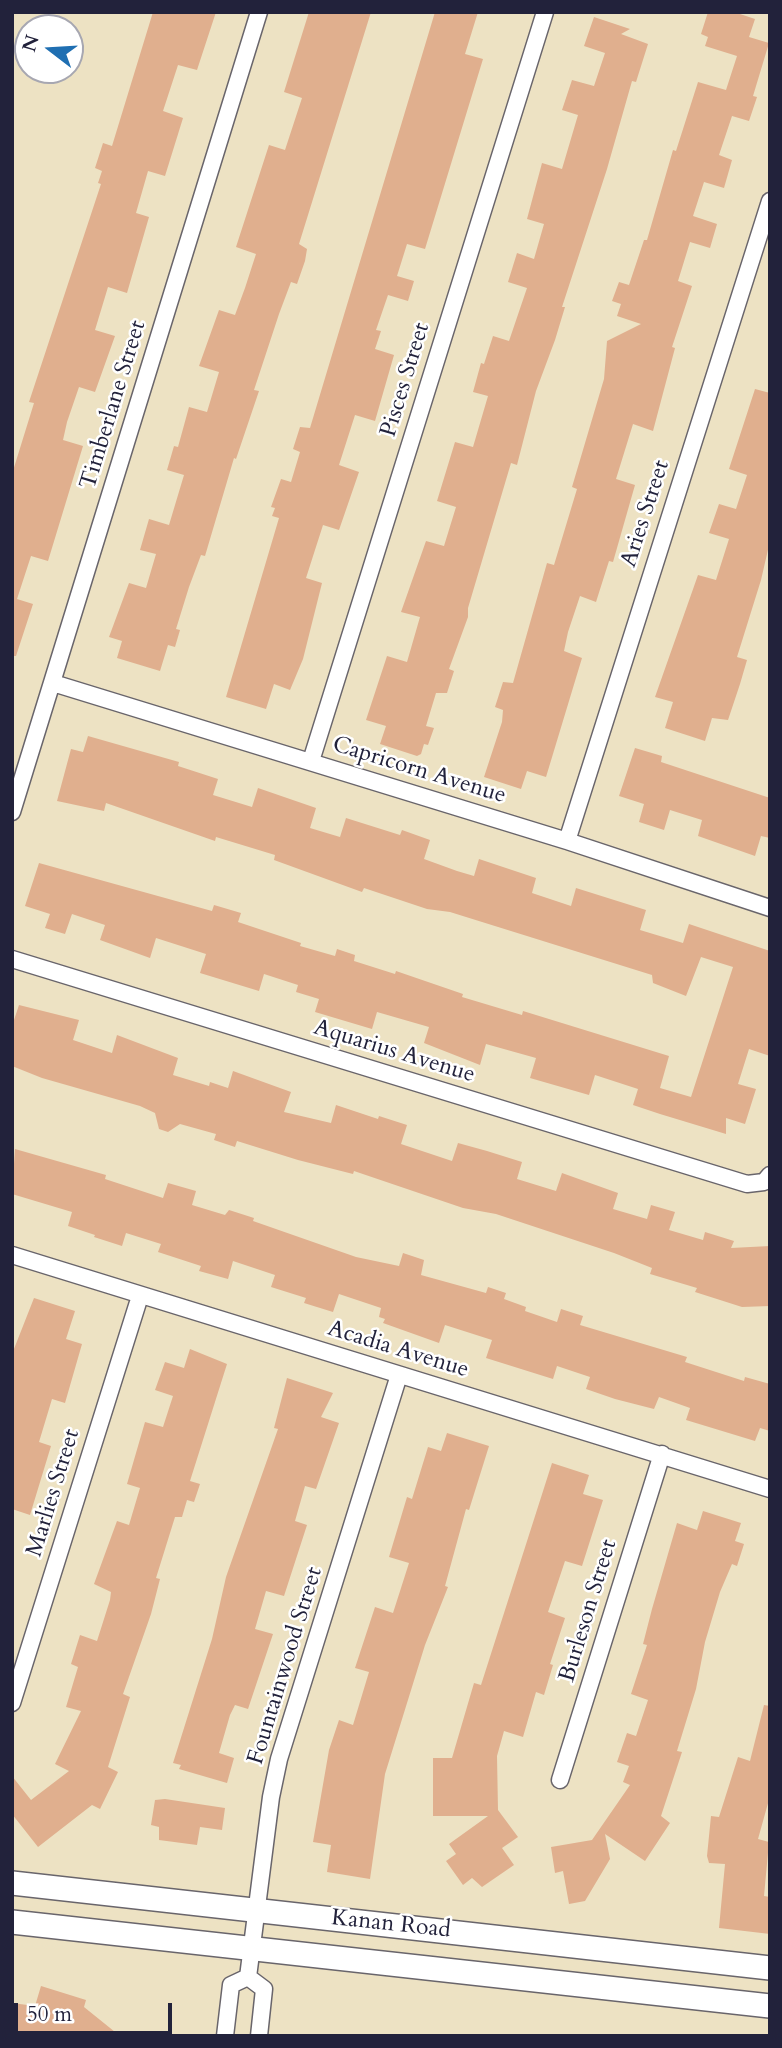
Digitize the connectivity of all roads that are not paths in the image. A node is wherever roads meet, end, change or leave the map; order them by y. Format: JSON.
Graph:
{"nodes":[{"id":1,"x":259,"y":12,"type":"edge"},
{"id":2,"x":545,"y":12,"type":"edge"},
{"id":3,"x":770,"y":201,"type":"edge"},
{"id":4,"x":53,"y":683,"type":"junction"},
{"id":5,"x":311,"y":761,"type":"junction"},
{"id":6,"x":12,"y":812,"type":"edge"},
{"id":7,"x":567,"y":841,"type":"junction"},
{"id":8,"x":770,"y":908,"type":"edge"},
{"id":9,"x":12,"y":959,"type":"edge"},
{"id":10,"x":767,"y":1178,"type":"edge"},
{"id":11,"x":12,"y":1255,"type":"edge"},
{"id":12,"x":140,"y":1296,"type":"junction"},
{"id":13,"x":399,"y":1375,"type":"junction"},
{"id":14,"x":663,"y":1454,"type":"junction"},
{"id":15,"x":770,"y":1489,"type":"edge"},
{"id":16,"x":12,"y":1703,"type":"edge"},
{"id":17,"x":560,"y":1780,"type":"dead end"},
{"id":18,"x":12,"y":1883,"type":"edge"},
{"id":19,"x":257,"y":1911,"type":"junction"},
{"id":20,"x":12,"y":1922,"type":"edge"},
{"id":21,"x":252,"y":1948,"type":"junction"},
{"id":22,"x":770,"y":1968,"type":"edge"},
{"id":23,"x":248,"y":1977,"type":"junction"},
{"id":24,"x":770,"y":2006,"type":"edge"},
{"id":25,"x":225,"y":2036,"type":"edge"},
{"id":26,"x":259,"y":2036,"type":"edge"}],
"edges":[{"from":1,"to":4,"type":"street","name":"Timberlane Street"},
{"from":2,"to":5,"type":"street","name":"Pisces Street"},
{"from":3,"to":7,"type":"street","name":"Aries Street"},
{"from":4,"to":5,"type":"street","name":"Capricorn Avenue"},
{"from":4,"to":6,"type":"street","name":"Timberlane Street"},
{"from":5,"to":7,"type":"street","name":"Capricorn Avenue"},
{"from":7,"to":8,"type":"street","name":"Capricorn Avenue"},
{"from":9,"to":10,"type":"street","name":"Aquarius Avenue"},
{"from":11,"to":12,"type":"street","name":"Acadia Avenue"},
{"from":12,"to":13,"type":"street","name":"Acadia Avenue"},
{"from":12,"to":16,"type":"street","name":"Marlies Street"},
{"from":13,"to":14,"type":"street","name":"Acadia Avenue"},
{"from":13,"to":19,"type":"street","name":"Fountainwood Street"},
{"from":14,"to":15,"type":"street","name":"Acadia Avenue"},
{"from":14,"to":17,"type":"street","name":"Burleson Street"},
{"from":18,"to":19,"type":"main road","name":"Kanan Road"},
{"from":19,"to":21,"type":"street","name":"Fountainwood Street"},
{"from":19,"to":22,"type":"main road","name":"Kanan Road"},
{"from":20,"to":21,"type":"main road","name":"Kanan Road"},
{"from":21,"to":23,"type":"street","name":"Fountainwood Street"},
{"from":21,"to":24,"type":"main road","name":"Kanan Road"},
{"from":23,"to":25,"type":"street"},
{"from":23,"to":26,"type":"street"}]}
